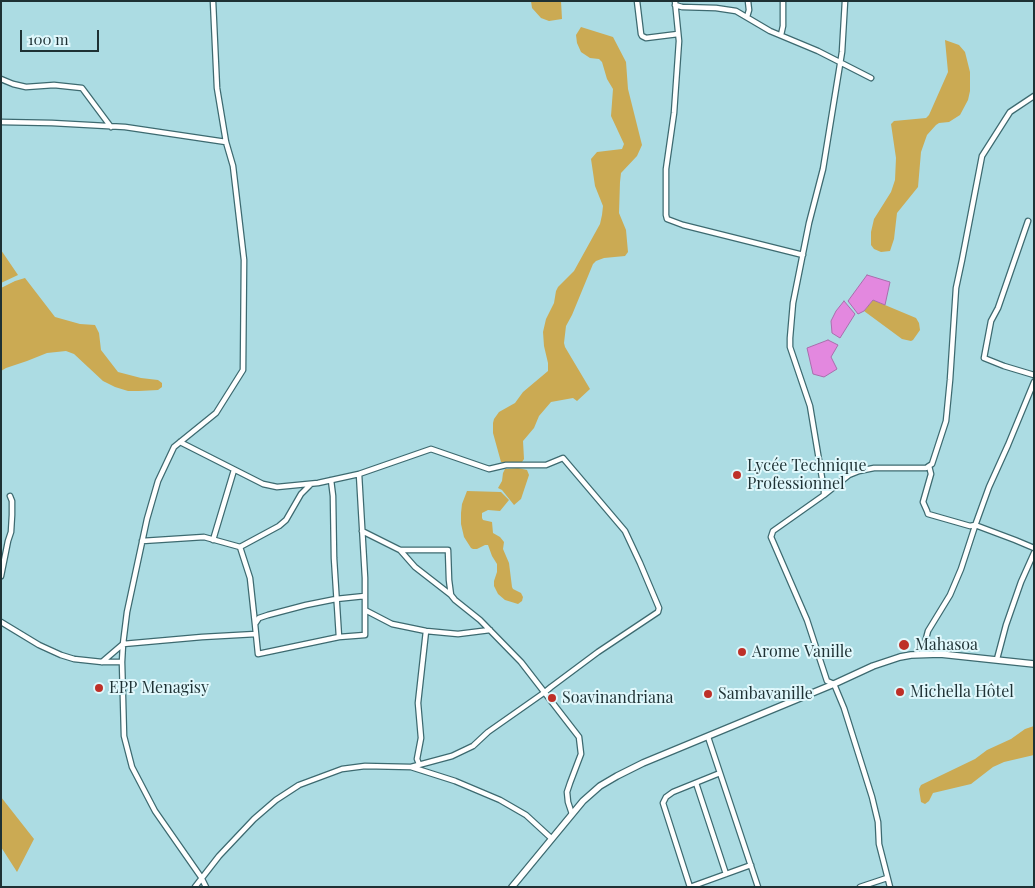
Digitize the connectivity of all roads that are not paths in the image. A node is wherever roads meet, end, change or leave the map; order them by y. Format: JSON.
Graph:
{"nodes":[{"id":1,"x":213,"y":1,"type":"edge"},
{"id":2,"x":637,"y":1,"type":"edge"},
{"id":3,"x":712,"y":1,"type":"edge"},
{"id":4,"x":748,"y":1,"type":"edge"},
{"id":5,"x":783,"y":1,"type":"edge"},
{"id":6,"x":845,"y":1,"type":"edge"},
{"id":7,"x":675,"y":3,"type":"edge"},
{"id":8,"x":716,"y":8,"type":"junction"},
{"id":9,"x":747,"y":17,"type":"junction"},
{"id":10,"x":678,"y":34,"type":"junction"},
{"id":11,"x":782,"y":35,"type":"junction"},
{"id":12,"x":840,"y":62,"type":"junction"},
{"id":13,"x":871,"y":78,"type":"dead end"},
{"id":14,"x":1,"y":79,"type":"edge"},
{"id":15,"x":1034,"y":96,"type":"edge"},
{"id":16,"x":1,"y":122,"type":"edge"},
{"id":17,"x":111,"y":127,"type":"junction"},
{"id":18,"x":226,"y":142,"type":"junction"},
{"id":19,"x":1028,"y":221,"type":"dead end"},
{"id":20,"x":803,"y":255,"type":"junction"},
{"id":21,"x":1034,"y":375,"type":"edge"},
{"id":22,"x":1034,"y":382,"type":"edge"},
{"id":23,"x":180,"y":442,"type":"junction"},
{"id":24,"x":929,"y":466,"type":"junction"},
{"id":25,"x":234,"y":470,"type":"junction"},
{"id":26,"x":359,"y":474,"type":"junction"},
{"id":27,"x":331,"y":480,"type":"junction"},
{"id":28,"x":311,"y":484,"type":"junction"},
{"id":29,"x":10,"y":496,"type":"dead end"},
{"id":30,"x":824,"y":496,"type":"junction"},
{"id":31,"x":975,"y":526,"type":"junction"},
{"id":32,"x":362,"y":531,"type":"junction"},
{"id":33,"x":213,"y":540,"type":"junction"},
{"id":34,"x":142,"y":542,"type":"junction"},
{"id":35,"x":240,"y":547,"type":"junction"},
{"id":36,"x":1034,"y":548,"type":"edge"},
{"id":37,"x":400,"y":550,"type":"junction"},
{"id":38,"x":1034,"y":553,"type":"edge"},
{"id":39,"x":1,"y":576,"type":"edge"},
{"id":40,"x":451,"y":595,"type":"junction"},
{"id":41,"x":365,"y":596,"type":"junction"},
{"id":42,"x":336,"y":599,"type":"junction"},
{"id":43,"x":365,"y":610,"type":"junction"},
{"id":44,"x":1,"y":622,"type":"edge"},
{"id":45,"x":255,"y":624,"type":"junction"},
{"id":46,"x":490,"y":630,"type":"junction"},
{"id":47,"x":426,"y":631,"type":"junction"},
{"id":48,"x":256,"y":634,"type":"junction"},
{"id":49,"x":338,"y":637,"type":"junction"},
{"id":50,"x":123,"y":644,"type":"junction"},
{"id":51,"x":922,"y":654,"type":"junction"},
{"id":52,"x":997,"y":659,"type":"junction"},
{"id":53,"x":102,"y":662,"type":"junction"},
{"id":54,"x":122,"y":662,"type":"junction"},
{"id":55,"x":1034,"y":664,"type":"edge"},
{"id":56,"x":834,"y":684,"type":"junction"},
{"id":57,"x":545,"y":692,"type":"junction"},
{"id":58,"x":708,"y":737,"type":"junction"},
{"id":59,"x":419,"y":764,"type":"junction"},
{"id":60,"x":411,"y":767,"type":"junction"},
{"id":61,"x":720,"y":773,"type":"junction"},
{"id":62,"x":696,"y":783,"type":"junction"},
{"id":63,"x":572,"y":814,"type":"junction"},
{"id":64,"x":552,"y":838,"type":"junction"},
{"id":65,"x":751,"y":865,"type":"junction"},
{"id":66,"x":726,"y":874,"type":"junction"},
{"id":67,"x":201,"y":878,"type":"junction"},
{"id":68,"x":887,"y":878,"type":"junction"},
{"id":69,"x":195,"y":887,"type":"edge"},
{"id":70,"x":206,"y":887,"type":"edge"},
{"id":71,"x":512,"y":887,"type":"edge"},
{"id":72,"x":690,"y":887,"type":"edge"},
{"id":73,"x":758,"y":887,"type":"edge"},
{"id":74,"x":860,"y":887,"type":"edge"},
{"id":75,"x":890,"y":887,"type":"edge"}],
"edges":[{"from":1,"to":18,"type":"street"},
{"from":2,"to":10,"type":"street"},
{"from":3,"to":8,"type":"street"},
{"from":4,"to":9,"type":"street"},
{"from":5,"to":11,"type":"street"},
{"from":6,"to":12,"type":"street"},
{"from":7,"to":8,"type":"street"},
{"from":7,"to":10,"type":"street"},
{"from":8,"to":9,"type":"street"},
{"from":9,"to":11,"type":"street"},
{"from":10,"to":20,"type":"street"},
{"from":11,"to":12,"type":"street"},
{"from":12,"to":13,"type":"street"},
{"from":12,"to":20,"type":"street"},
{"from":14,"to":17,"type":"street"},
{"from":15,"to":24,"type":"street"},
{"from":16,"to":17,"type":"street"},
{"from":17,"to":18,"type":"street"},
{"from":18,"to":23,"type":"street"},
{"from":19,"to":21,"type":"street"},
{"from":20,"to":30,"type":"street"},
{"from":22,"to":31,"type":"street"},
{"from":23,"to":25,"type":"street"},
{"from":23,"to":34,"type":"street"},
{"from":24,"to":30,"type":"street"},
{"from":24,"to":31,"type":"street"},
{"from":25,"to":28,"type":"street"},
{"from":25,"to":33,"type":"street"},
{"from":26,"to":27,"type":"street"},
{"from":26,"to":32,"type":"street"},
{"from":26,"to":57,"type":"street"},
{"from":27,"to":28,"type":"street"},
{"from":27,"to":42,"type":"street"},
{"from":28,"to":35,"type":"street"},
{"from":29,"to":39,"type":"street"},
{"from":30,"to":56,"type":"street"},
{"from":31,"to":36,"type":"street"},
{"from":31,"to":51,"type":"street"},
{"from":32,"to":37,"type":"street"},
{"from":32,"to":41,"type":"street"},
{"from":33,"to":34,"type":"street"},
{"from":33,"to":35,"type":"street"},
{"from":34,"to":50,"type":"street"},
{"from":35,"to":45,"type":"street"},
{"from":37,"to":40,"type":"street"},
{"from":37,"to":40,"type":"street"},
{"from":38,"to":52,"type":"street"},
{"from":40,"to":46,"type":"street"},
{"from":41,"to":42,"type":"street"},
{"from":41,"to":43,"type":"street"},
{"from":42,"to":45,"type":"street"},
{"from":42,"to":49,"type":"street"},
{"from":43,"to":47,"type":"street"},
{"from":43,"to":49,"type":"street"},
{"from":44,"to":53,"type":"street"},
{"from":45,"to":48,"type":"street"},
{"from":46,"to":47,"type":"street"},
{"from":46,"to":57,"type":"street"},
{"from":47,"to":59,"type":"street"},
{"from":48,"to":49,"type":"street"},
{"from":48,"to":50,"type":"street"},
{"from":50,"to":53,"type":"street"},
{"from":50,"to":54,"type":"street"},
{"from":51,"to":52,"type":"main road"},
{"from":51,"to":56,"type":"main road"},
{"from":52,"to":55,"type":"main road"},
{"from":53,"to":54,"type":"street"},
{"from":54,"to":67,"type":"street"},
{"from":56,"to":58,"type":"main road"},
{"from":56,"to":68,"type":"street"},
{"from":57,"to":59,"type":"street"},
{"from":57,"to":63,"type":"street"},
{"from":58,"to":61,"type":"street"},
{"from":58,"to":63,"type":"main road"},
{"from":59,"to":60,"type":"street"},
{"from":60,"to":64,"type":"street"},
{"from":60,"to":67,"type":"street"},
{"from":61,"to":62,"type":"street"},
{"from":61,"to":65,"type":"street"},
{"from":62,"to":66,"type":"street"},
{"from":62,"to":72,"type":"street"},
{"from":63,"to":64,"type":"main road"},
{"from":64,"to":71,"type":"main road"},
{"from":65,"to":66,"type":"street"},
{"from":65,"to":73,"type":"street"},
{"from":66,"to":72,"type":"street"},
{"from":67,"to":69,"type":"street"},
{"from":67,"to":70,"type":"street"},
{"from":68,"to":74,"type":"street"},
{"from":68,"to":75,"type":"street"}]}
